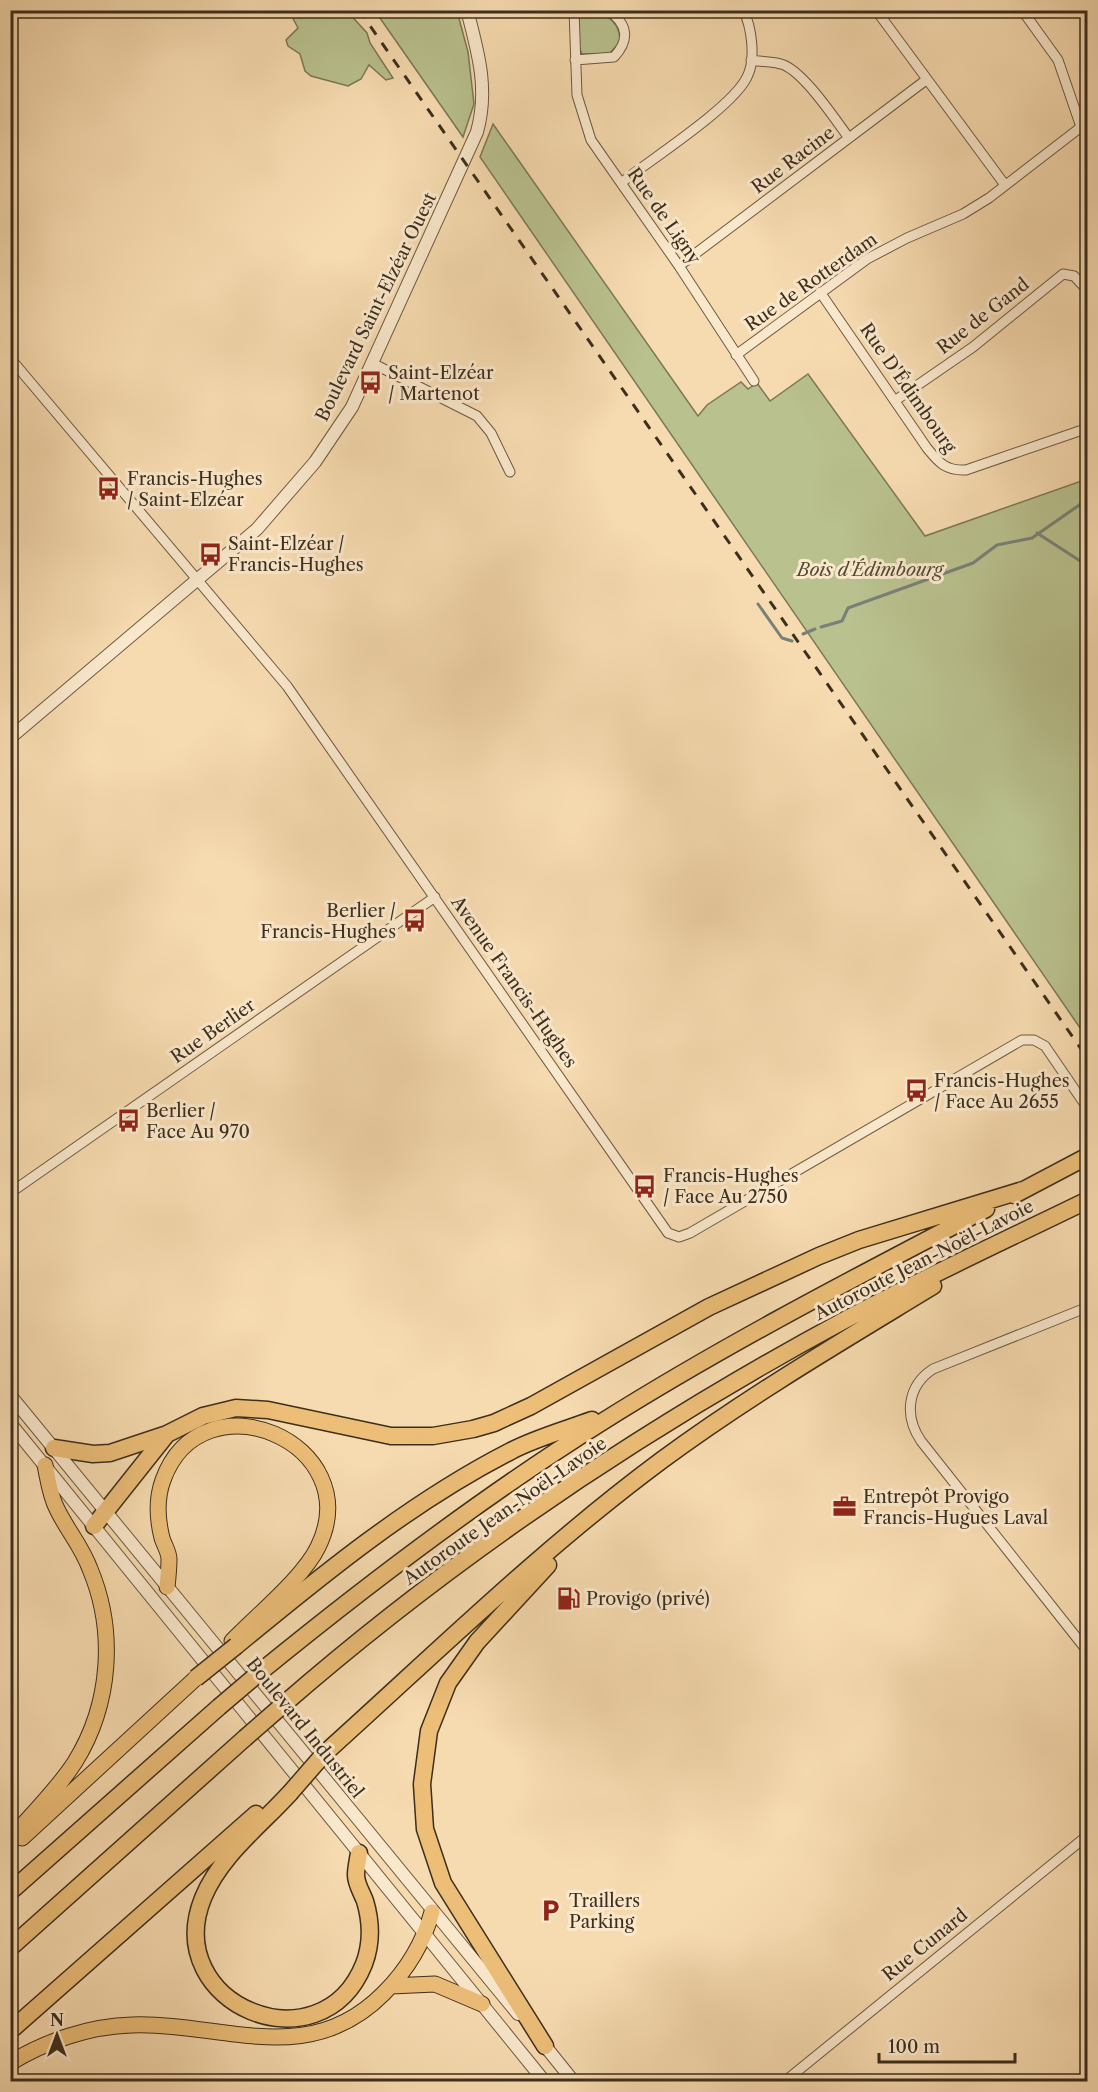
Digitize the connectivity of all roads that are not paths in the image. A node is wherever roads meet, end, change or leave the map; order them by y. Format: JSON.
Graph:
{"nodes":[{"id":1,"x":467,"y":10,"type":"edge"},
{"id":2,"x":574,"y":10,"type":"edge"},
{"id":3,"x":608,"y":10,"type":"edge"},
{"id":4,"x":743,"y":10,"type":"edge"},
{"id":5,"x":876,"y":10,"type":"edge"},
{"id":6,"x":1022,"y":10,"type":"edge"},
{"id":7,"x":575,"y":60,"type":"junction"},
{"id":8,"x":751,"y":60,"type":"junction"},
{"id":9,"x":926,"y":80,"type":"junction"},
{"id":10,"x":1084,"y":130,"type":"edge"},
{"id":11,"x":849,"y":138,"type":"junction"},
{"id":12,"x":621,"y":183,"type":"junction"},
{"id":13,"x":1005,"y":185,"type":"junction"},
{"id":14,"x":679,"y":266,"type":"junction"},
{"id":15,"x":1088,"y":291,"type":"edge"},
{"id":16,"x":820,"y":292,"type":"junction"},
{"id":17,"x":736,"y":355,"type":"junction"},
{"id":18,"x":10,"y":358,"type":"edge"},
{"id":19,"x":372,"y":363,"type":"junction"},
{"id":20,"x":754,"y":381,"type":"dead end"},
{"id":21,"x":896,"y":400,"type":"junction"},
{"id":22,"x":1088,"y":428,"type":"edge"},
{"id":23,"x":510,"y":472,"type":"dead end"},
{"id":24,"x":197,"y":579,"type":"junction"},
{"id":25,"x":10,"y":738,"type":"edge"},
{"id":26,"x":435,"y":897,"type":"junction"},
{"id":27,"x":1088,"y":1109,"type":"edge"},
{"id":28,"x":1083,"y":1158,"type":"edge"},
{"id":29,"x":1023,"y":1190,"type":"junction"},
{"id":30,"x":10,"y":1193,"type":"edge"},
{"id":31,"x":1088,"y":1200,"type":"edge"},
{"id":32,"x":1013,"y":1237,"type":"junction"},
{"id":33,"x":1088,"y":1307,"type":"edge"},
{"id":34,"x":10,"y":1395,"type":"edge"},
{"id":35,"x":624,"y":1409,"type":"junction"},
{"id":36,"x":10,"y":1423,"type":"edge"},
{"id":37,"x":166,"y":1434,"type":"junction"},
{"id":38,"x":54,"y":1448,"type":"junction"},
{"id":39,"x":45,"y":1465,"type":"junction"},
{"id":40,"x":604,"y":1505,"type":"junction"},
{"id":41,"x":106,"y":1511,"type":"junction"},
{"id":42,"x":94,"y":1526,"type":"junction"},
{"id":43,"x":167,"y":1587,"type":"junction"},
{"id":44,"x":234,"y":1643,"type":"junction"},
{"id":45,"x":1088,"y":1652,"type":"edge"},
{"id":46,"x":196,"y":1678,"type":"joint"},
{"id":47,"x":288,"y":1790,"type":"junction"},
{"id":48,"x":1088,"y":1834,"type":"edge"},
{"id":49,"x":10,"y":1839,"type":"edge"},
{"id":50,"x":10,"y":1848,"type":"edge"},
{"id":51,"x":359,"y":1852,"type":"junction"},
{"id":52,"x":10,"y":1892,"type":"edge"},
{"id":53,"x":432,"y":1912,"type":"junction"},
{"id":54,"x":426,"y":1935,"type":"junction"},
{"id":55,"x":10,"y":1948,"type":"edge"},
{"id":56,"x":391,"y":1986,"type":"junction"},
{"id":57,"x":482,"y":2004,"type":"junction"},
{"id":58,"x":10,"y":2031,"type":"edge"},
{"id":59,"x":545,"y":2046,"type":"junction"},
{"id":60,"x":10,"y":2063,"type":"edge"},
{"id":61,"x":545,"y":2082,"type":"edge"},
{"id":62,"x":574,"y":2082,"type":"edge"},
{"id":63,"x":784,"y":2082,"type":"edge"}],
"edges":[{"from":1,"to":19,"type":"street","name":"Boulevard Saint-Elzéar Ouest"},
{"from":2,"to":7,"type":"street","name":"Rue de Ligny"},
{"from":3,"to":7,"type":"street"},
{"from":4,"to":8,"type":"street"},
{"from":5,"to":9,"type":"street"},
{"from":6,"to":10,"type":"street"},
{"from":7,"to":12,"type":"street","name":"Rue de Ligny"},
{"from":8,"to":11,"type":"street"},
{"from":8,"to":12,"type":"street"},
{"from":9,"to":11,"type":"street","name":"Rue Racine"},
{"from":9,"to":13,"type":"street"},
{"from":10,"to":13,"type":"street","name":"Rue de Rotterdam"},
{"from":11,"to":14,"type":"street","name":"Rue Racine"},
{"from":12,"to":14,"type":"street","name":"Rue de Ligny"},
{"from":13,"to":16,"type":"street","name":"Rue de Rotterdam"},
{"from":14,"to":17,"type":"street","name":"Rue de Ligny"},
{"from":15,"to":21,"type":"street","name":"Rue de Gand"},
{"from":16,"to":17,"type":"street","name":"Rue de Rotterdam"},
{"from":16,"to":21,"type":"street","name":"Rue D'Édimbourg"},
{"from":17,"to":20,"type":"street","name":"Rue de Ligny"},
{"from":18,"to":24,"type":"street","name":"Avenue Francis-Hughes"},
{"from":19,"to":23,"type":"street"},
{"from":19,"to":24,"type":"street","name":"Boulevard Saint-Elzéar Ouest"},
{"from":21,"to":22,"type":"street","name":"Rue D'Édimbourg"},
{"from":24,"to":25,"type":"street","name":"Boulevard Saint-Elzéar Ouest"},
{"from":24,"to":26,"type":"street","name":"Avenue Francis-Hughes"},
{"from":26,"to":27,"type":"street","name":"Avenue Francis-Hughes"},
{"from":26,"to":30,"type":"street","name":"Rue Berlier"},
{"from":28,"to":29,"type":"highway","name":"Autoroute Jean-Noël-Lavoie"},
{"from":29,"to":35,"type":"highway","name":"Autoroute Jean-Noël-Lavoie"},
{"from":29,"to":37,"type":"highway"},
{"from":31,"to":32,"type":"highway","name":"Autoroute Jean-Noël-Lavoie"},
{"from":32,"to":40,"type":"highway"},
{"from":32,"to":55,"type":"highway","name":"Autoroute Jean-Noël-Lavoie","bridge":true},
{"from":33,"to":45,"type":"street"},
{"from":34,"to":38,"type":"street","name":"Boulevard Industriel"},
{"from":35,"to":44,"type":"highway"},
{"from":35,"to":52,"type":"highway","name":"Autoroute Jean-Noël-Lavoie","bridge":true},
{"from":36,"to":39,"type":"street","name":"Boulevard Industriel"},
{"from":37,"to":38,"type":"highway"},
{"from":37,"to":41,"type":"highway"},
{"from":38,"to":41,"type":"street","name":"Boulevard Industriel"},
{"from":39,"to":42,"type":"street","name":"Boulevard Industriel"},
{"from":39,"to":49,"type":"main road"},
{"from":40,"to":47,"type":"highway","bridge":true},
{"from":40,"to":59,"type":"highway"},
{"from":41,"to":42,"type":"highway"},
{"from":41,"to":43,"type":"street","name":"Boulevard Industriel"},
{"from":42,"to":51,"type":"street","name":"Boulevard Industriel"},
{"from":43,"to":44,"type":"main road"},
{"from":43,"to":53,"type":"street","name":"Boulevard Industriel"},
{"from":44,"to":46,"type":"highway","bridge":true},
{"from":46,"to":50,"type":"main road"},
{"from":47,"to":51,"type":"highway"},
{"from":47,"to":58,"type":"highway"},
{"from":48,"to":63,"type":"street","name":"Rue Cunard"},
{"from":51,"to":54,"type":"street","name":"Boulevard Industriel"},
{"from":53,"to":54,"type":"main road"},
{"from":53,"to":59,"type":"street","name":"Boulevard Industriel"},
{"from":54,"to":56,"type":"main road"},
{"from":54,"to":57,"type":"street","name":"Boulevard Industriel"},
{"from":56,"to":57,"type":"main road"},
{"from":56,"to":60,"type":"main road"},
{"from":57,"to":61,"type":"street","name":"Boulevard Industriel"},
{"from":59,"to":62,"type":"street","name":"Boulevard Industriel"}]}
